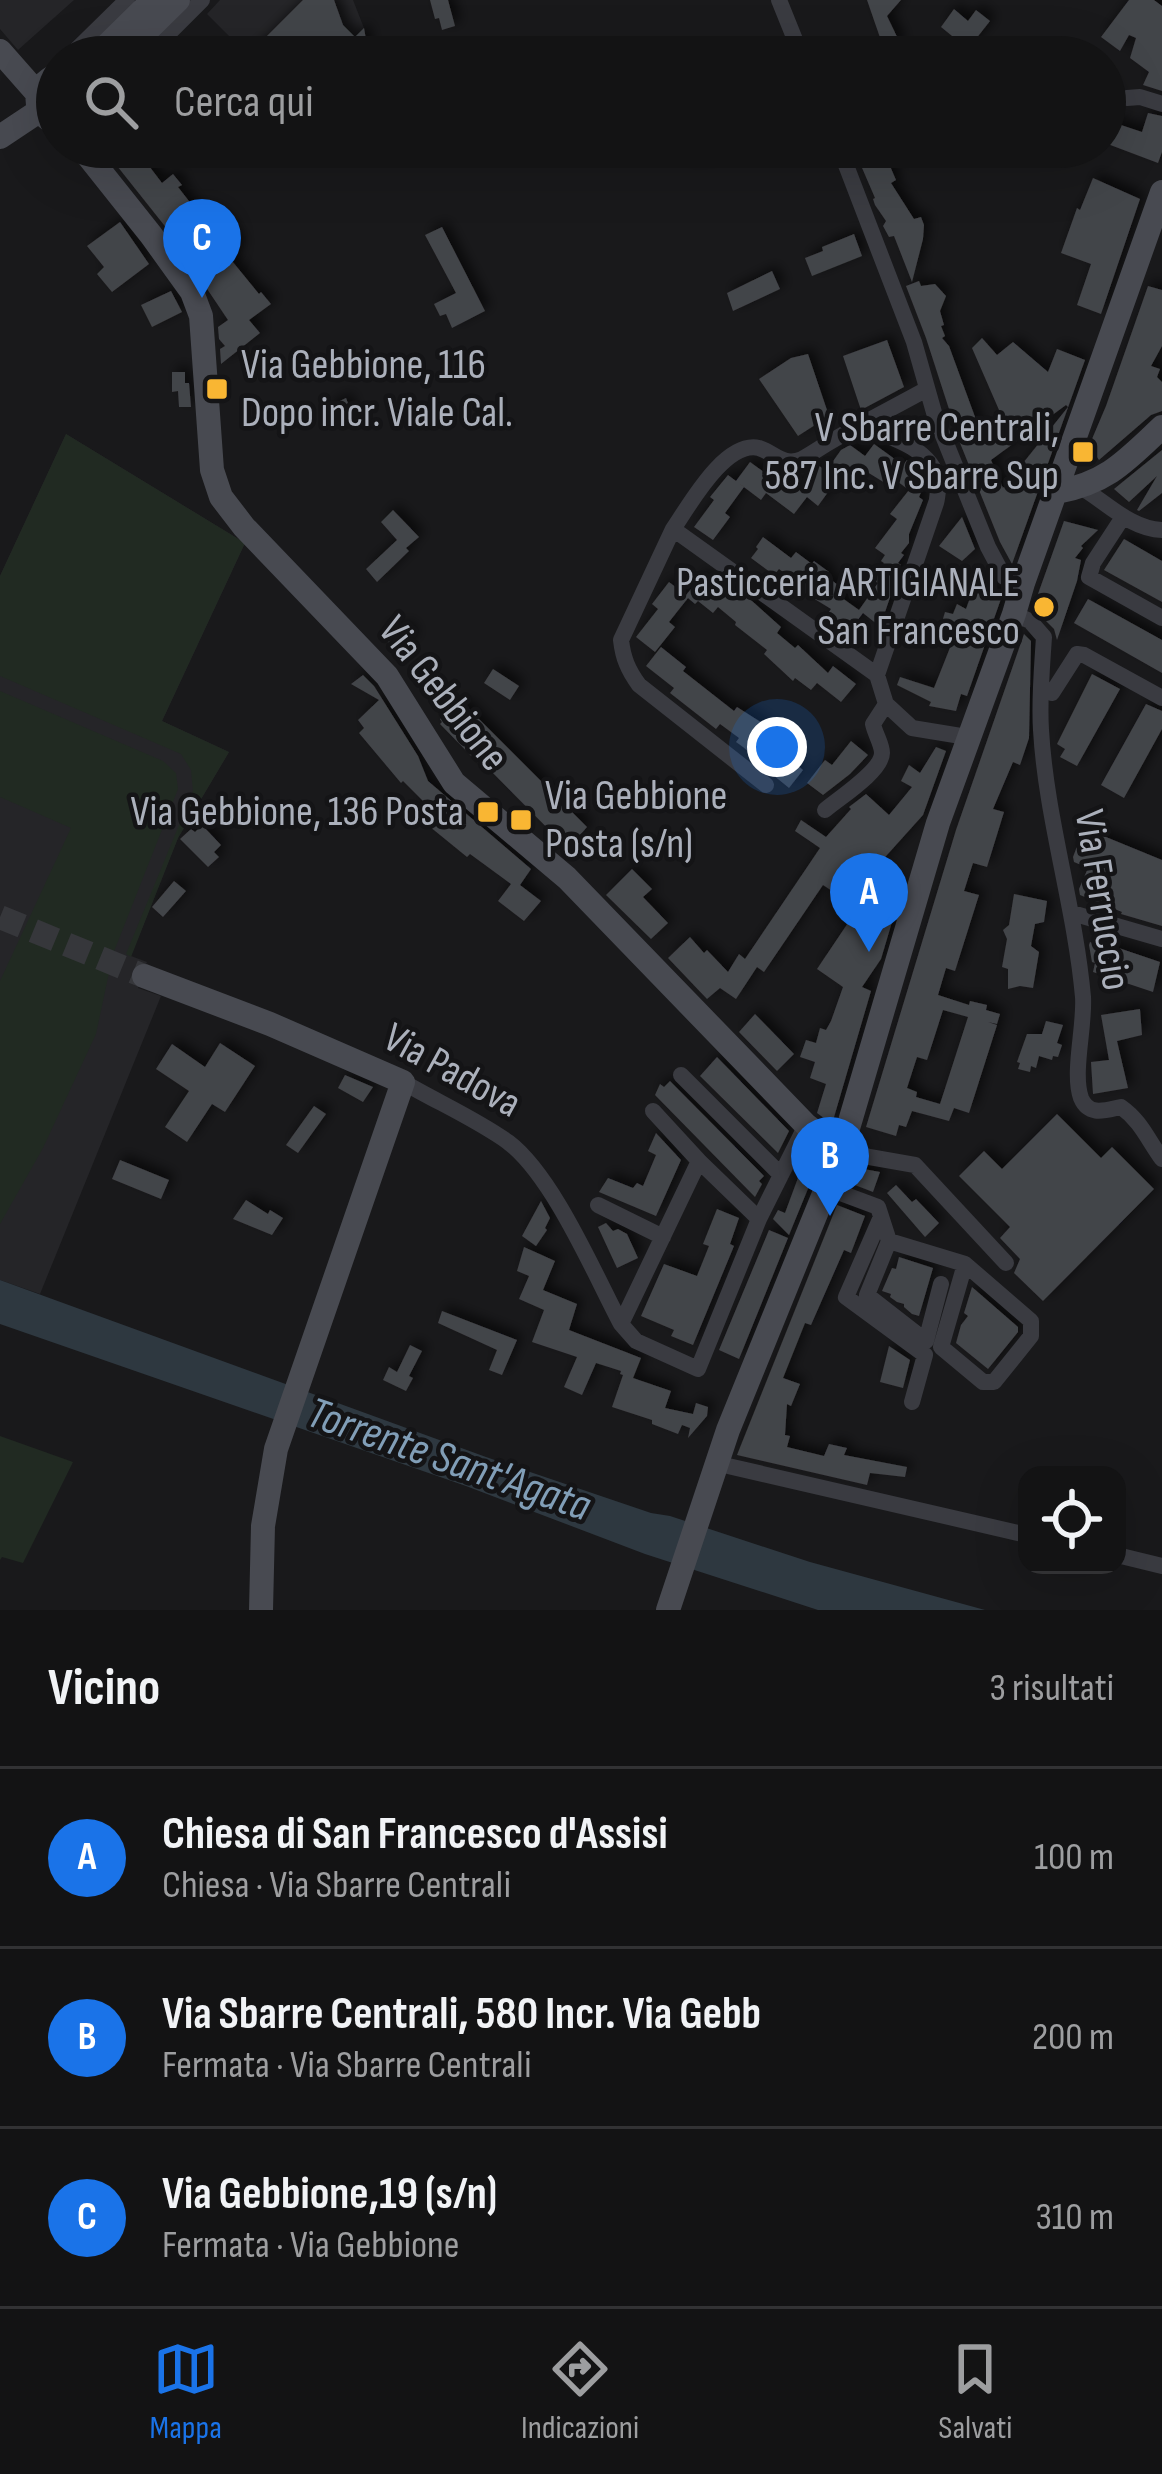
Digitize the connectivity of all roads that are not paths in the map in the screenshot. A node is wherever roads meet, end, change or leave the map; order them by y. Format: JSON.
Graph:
{"nodes":[{"id":1,"x":127,"y":0,"type":"edge"},
{"id":2,"x":153,"y":0,"type":"edge"},
{"id":3,"x":178,"y":0,"type":"edge"},
{"id":4,"x":202,"y":0,"type":"edge"},
{"id":5,"x":779,"y":0,"type":"edge"},
{"id":6,"x":116,"y":24,"type":"junction"},
{"id":7,"x":99,"y":36,"type":"edge"},
{"id":8,"x":108,"y":36,"type":"edge"},
{"id":9,"x":142,"y":36,"type":"edge"},
{"id":10,"x":166,"y":36,"type":"edge"},
{"id":11,"x":794,"y":36,"type":"edge"},
{"id":12,"x":0,"y":51,"type":"edge"},
{"id":13,"x":36,"y":98,"type":"edge"},
{"id":14,"x":1127,"y":98,"type":"dead end"},
{"id":15,"x":1162,"y":104,"type":"edge"},
{"id":16,"x":36,"y":114,"type":"edge"},
{"id":17,"x":0,"y":137,"type":"edge"},
{"id":18,"x":98,"y":168,"type":"edge"},
{"id":19,"x":847,"y":168,"type":"edge"},
{"id":20,"x":1162,"y":192,"type":"edge"},
{"id":21,"x":927,"y":389,"type":"junction"},
{"id":22,"x":860,"y":426,"type":"junction"},
{"id":23,"x":1162,"y":427,"type":"edge"},
{"id":24,"x":1069,"y":490,"type":"junction"},
{"id":25,"x":1123,"y":517,"type":"junction"},
{"id":26,"x":674,"y":530,"type":"junction"},
{"id":27,"x":1162,"y":530,"type":"edge"},
{"id":28,"x":1023,"y":584,"type":"junction"},
{"id":29,"x":1014,"y":614,"type":"junction"},
{"id":30,"x":1162,"y":617,"type":"edge"},
{"id":31,"x":877,"y":675,"type":"junction"},
{"id":32,"x":1052,"y":692,"type":"dead end"},
{"id":33,"x":1162,"y":698,"type":"edge"},
{"id":34,"x":886,"y":704,"type":"junction"},
{"id":35,"x":968,"y":736,"type":"junction"},
{"id":36,"x":766,"y":785,"type":"dead end"},
{"id":37,"x":825,"y":810,"type":"dead end"},
{"id":38,"x":1072,"y":913,"type":"junction"},
{"id":39,"x":1162,"y":940,"type":"edge"},
{"id":40,"x":144,"y":976,"type":"tunnel mouth"},
{"id":41,"x":681,"y":1075,"type":"dead end"},
{"id":42,"x":403,"y":1082,"type":"junction"},
{"id":43,"x":652,"y":1111,"type":"dead end"},
{"id":44,"x":806,"y":1125,"type":"junction"},
{"id":45,"x":841,"y":1152,"type":"junction"},
{"id":46,"x":1162,"y":1159,"type":"edge"},
{"id":47,"x":699,"y":1161,"type":"junction"},
{"id":48,"x":782,"y":1175,"type":"junction"},
{"id":49,"x":827,"y":1188,"type":"junction"},
{"id":50,"x":598,"y":1205,"type":"dead end"},
{"id":51,"x":881,"y":1217,"type":"junction"},
{"id":52,"x":759,"y":1219,"type":"junction"},
{"id":53,"x":663,"y":1237,"type":"junction"},
{"id":54,"x":889,"y":1240,"type":"junction"},
{"id":55,"x":1006,"y":1263,"type":"dead end"},
{"id":56,"x":965,"y":1264,"type":"junction"},
{"id":57,"x":940,"y":1284,"type":"dead end"},
{"id":58,"x":621,"y":1324,"type":"junction"},
{"id":59,"x":912,"y":1402,"type":"dead end"},
{"id":60,"x":714,"y":1466,"type":"junction"},
{"id":61,"x":1018,"y":1532,"type":"edge"},
{"id":62,"x":1126,"y":1557,"type":"edge"},
{"id":63,"x":1162,"y":1566,"type":"edge"},
{"id":64,"x":260,"y":1610,"type":"edge"},
{"id":65,"x":668,"y":1610,"type":"edge"}],
"edges":[{"from":1,"to":6,"type":"street"},
{"from":2,"to":6,"type":"street"},
{"from":3,"to":9,"type":"street"},
{"from":4,"to":10,"type":"street"},
{"from":5,"to":11,"type":"street"},
{"from":6,"to":7,"type":"street"},
{"from":6,"to":8,"type":"street"},
{"from":12,"to":13,"type":"street"},
{"from":14,"to":15,"type":"street"},
{"from":16,"to":17,"type":"street"},
{"from":18,"to":44,"type":"street","name":"Via Gebbione"},
{"from":19,"to":21,"type":"street"},
{"from":20,"to":24,"type":"street"},
{"from":21,"to":22,"type":"street"},
{"from":21,"to":28,"type":"street"},
{"from":22,"to":26,"type":"street"},
{"from":22,"to":31,"type":"street"},
{"from":23,"to":24,"type":"street"},
{"from":24,"to":25,"type":"street"},
{"from":24,"to":28,"type":"street"},
{"from":25,"to":27,"type":"street"},
{"from":25,"to":30,"type":"street"},
{"from":26,"to":31,"type":"street"},
{"from":26,"to":36,"type":"street"},
{"from":28,"to":29,"type":"street"},
{"from":29,"to":35,"type":"street"},
{"from":29,"to":38,"type":"street","name":"Via Ferruccio"},
{"from":31,"to":34,"type":"street"},
{"from":32,"to":33,"type":"street"},
{"from":34,"to":35,"type":"street"},
{"from":34,"to":37,"type":"street"},
{"from":35,"to":45,"type":"street"},
{"from":38,"to":39,"type":"street"},
{"from":38,"to":46,"type":"street","name":"Via Ferruccio"},
{"from":40,"to":42,"type":"street","name":"Via Padova"},
{"from":41,"to":48,"type":"street"},
{"from":42,"to":58,"type":"street","name":"Via Padova"},
{"from":42,"to":64,"type":"street"},
{"from":43,"to":47,"type":"street"},
{"from":44,"to":45,"type":"street","name":"Via Gebbione"},
{"from":44,"to":48,"type":"street"},
{"from":45,"to":49,"type":"street"},
{"from":45,"to":55,"type":"street"},
{"from":47,"to":52,"type":"street"},
{"from":47,"to":53,"type":"street"},
{"from":48,"to":52,"type":"street"},
{"from":49,"to":51,"type":"street"},
{"from":49,"to":60,"type":"street"},
{"from":50,"to":53,"type":"street"},
{"from":51,"to":54,"type":"street"},
{"from":51,"to":59,"type":"street"},
{"from":52,"to":58,"type":"street","name":"Via Padova"},
{"from":53,"to":58,"type":"street"},
{"from":54,"to":56,"type":"street"},
{"from":54,"to":57,"type":"street"},
{"from":56,"to":56,"type":"street"},
{"from":60,"to":61,"type":"street"},
{"from":60,"to":65,"type":"street"},
{"from":62,"to":63,"type":"street"}]}
